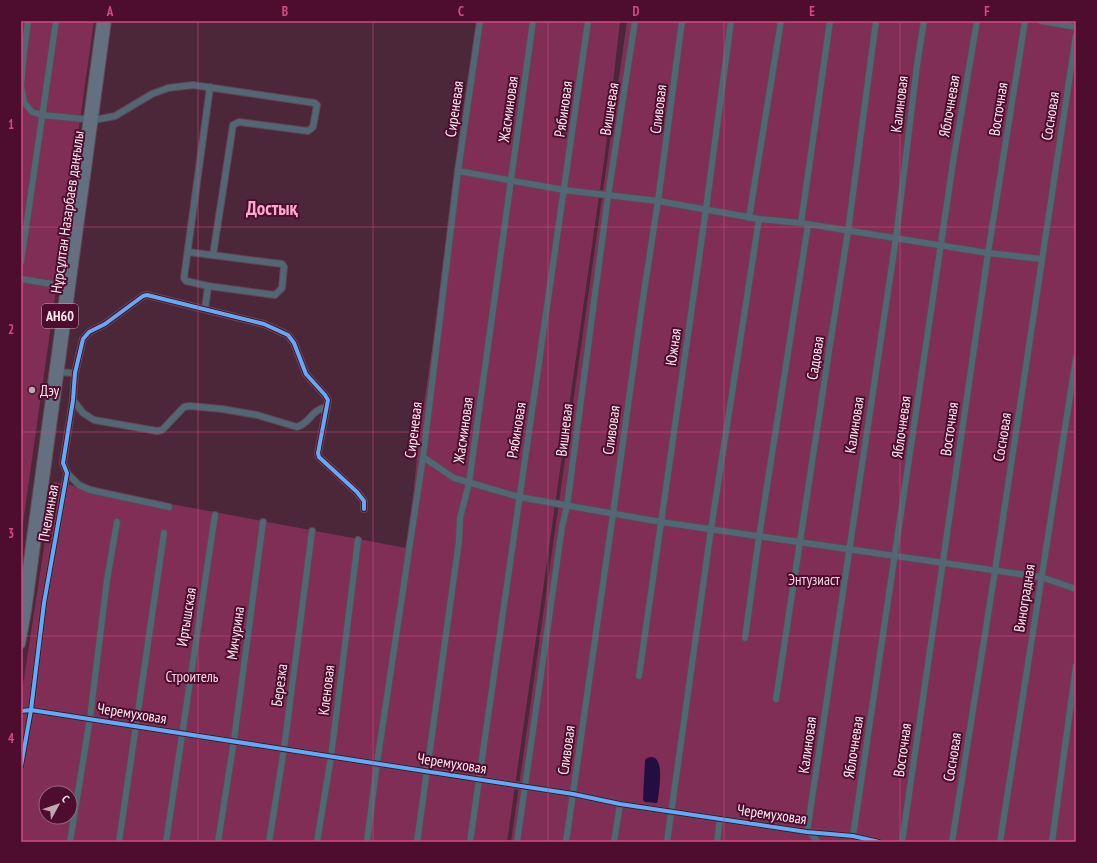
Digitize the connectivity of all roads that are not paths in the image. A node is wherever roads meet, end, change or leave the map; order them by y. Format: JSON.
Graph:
{"nodes":[{"id":1,"x":28,"y":21,"type":"edge"},
{"id":2,"x":56,"y":21,"type":"edge"},
{"id":3,"x":101,"y":21,"type":"edge"},
{"id":4,"x":107,"y":21,"type":"edge"},
{"id":5,"x":480,"y":21,"type":"edge"},
{"id":6,"x":533,"y":21,"type":"edge"},
{"id":7,"x":588,"y":21,"type":"edge"},
{"id":8,"x":636,"y":21,"type":"edge"},
{"id":9,"x":682,"y":21,"type":"edge"},
{"id":10,"x":731,"y":21,"type":"edge"},
{"id":11,"x":781,"y":21,"type":"edge"},
{"id":12,"x":830,"y":21,"type":"edge"},
{"id":13,"x":876,"y":21,"type":"edge"},
{"id":14,"x":924,"y":21,"type":"edge"},
{"id":15,"x":977,"y":21,"type":"edge"},
{"id":16,"x":1026,"y":21,"type":"edge"},
{"id":17,"x":1041,"y":21,"type":"edge"},
{"id":18,"x":1076,"y":27,"type":"edge"},
{"id":19,"x":1076,"y":35,"type":"edge"},
{"id":20,"x":210,"y":87,"type":"junction"},
{"id":21,"x":42,"y":115,"type":"junction"},
{"id":22,"x":90,"y":120,"type":"junction"},
{"id":23,"x":458,"y":171,"type":"junction"},
{"id":24,"x":511,"y":180,"type":"junction"},
{"id":25,"x":564,"y":190,"type":"junction"},
{"id":26,"x":608,"y":196,"type":"junction"},
{"id":27,"x":658,"y":202,"type":"junction"},
{"id":28,"x":706,"y":209,"type":"junction"},
{"id":29,"x":749,"y":218,"type":"junction"},
{"id":30,"x":759,"y":219,"type":"junction"},
{"id":31,"x":805,"y":224,"type":"junction"},
{"id":32,"x":848,"y":231,"type":"junction"},
{"id":33,"x":896,"y":238,"type":"junction"},
{"id":34,"x":941,"y":246,"type":"junction"},
{"id":35,"x":188,"y":252,"type":"junction"},
{"id":36,"x":988,"y":253,"type":"junction"},
{"id":37,"x":213,"y":255,"type":"junction"},
{"id":38,"x":1042,"y":259,"type":"junction"},
{"id":39,"x":21,"y":262,"type":"edge"},
{"id":40,"x":21,"y":279,"type":"edge"},
{"id":41,"x":64,"y":286,"type":"junction"},
{"id":42,"x":208,"y":286,"type":"junction"},
{"id":43,"x":205,"y":309,"type":"junction"},
{"id":44,"x":1076,"y":358,"type":"edge"},
{"id":45,"x":56,"y":372,"type":"junction"},
{"id":46,"x":75,"y":373,"type":"junction"},
{"id":47,"x":73,"y":400,"type":"junction"},
{"id":48,"x":327,"y":407,"type":"junction"},
{"id":49,"x":422,"y":458,"type":"junction"},
{"id":50,"x":67,"y":473,"type":"junction"},
{"id":51,"x":469,"y":483,"type":"junction"},
{"id":52,"x":519,"y":497,"type":"junction"},
{"id":53,"x":169,"y":506,"type":"dead end"},
{"id":54,"x":567,"y":506,"type":"junction"},
{"id":55,"x":364,"y":509,"type":"dead end"},
{"id":56,"x":613,"y":514,"type":"junction"},
{"id":57,"x":215,"y":515,"type":"dead end"},
{"id":58,"x":117,"y":522,"type":"dead end"},
{"id":59,"x":263,"y":522,"type":"dead end"},
{"id":60,"x":661,"y":522,"type":"junction"},
{"id":61,"x":711,"y":529,"type":"junction"},
{"id":62,"x":312,"y":531,"type":"dead end"},
{"id":63,"x":164,"y":533,"type":"dead end"},
{"id":64,"x":759,"y":537,"type":"junction"},
{"id":65,"x":358,"y":540,"type":"dead end"},
{"id":66,"x":800,"y":542,"type":"junction"},
{"id":67,"x":848,"y":550,"type":"junction"},
{"id":68,"x":895,"y":556,"type":"junction"},
{"id":69,"x":943,"y":564,"type":"junction"},
{"id":70,"x":995,"y":571,"type":"junction"},
{"id":71,"x":1041,"y":577,"type":"junction"},
{"id":72,"x":1076,"y":589,"type":"edge"},
{"id":73,"x":21,"y":612,"type":"edge"},
{"id":74,"x":745,"y":638,"type":"dead end"},
{"id":75,"x":21,"y":644,"type":"edge"},
{"id":76,"x":1076,"y":666,"type":"edge"},
{"id":77,"x":639,"y":676,"type":"dead end"},
{"id":78,"x":776,"y":699,"type":"dead end"},
{"id":79,"x":32,"y":710,"type":"junction"},
{"id":80,"x":21,"y":711,"type":"edge"},
{"id":81,"x":90,"y":718,"type":"junction"},
{"id":82,"x":135,"y":726,"type":"junction"},
{"id":83,"x":182,"y":733,"type":"junction"},
{"id":84,"x":234,"y":740,"type":"junction"},
{"id":85,"x":284,"y":749,"type":"junction"},
{"id":86,"x":331,"y":757,"type":"junction"},
{"id":87,"x":377,"y":763,"type":"junction"},
{"id":88,"x":21,"y":766,"type":"edge"},
{"id":89,"x":428,"y":772,"type":"junction"},
{"id":90,"x":480,"y":780,"type":"junction"},
{"id":91,"x":525,"y":787,"type":"junction"},
{"id":92,"x":573,"y":794,"type":"junction"},
{"id":93,"x":620,"y":804,"type":"junction"},
{"id":94,"x":672,"y":811,"type":"junction"},
{"id":95,"x":720,"y":819,"type":"junction"},
{"id":96,"x":808,"y":832,"type":"junction"},
{"id":97,"x":853,"y":836,"type":"junction"},
{"id":98,"x":70,"y":842,"type":"edge"},
{"id":99,"x":119,"y":842,"type":"edge"},
{"id":100,"x":166,"y":842,"type":"edge"},
{"id":101,"x":218,"y":842,"type":"edge"},
{"id":102,"x":269,"y":842,"type":"edge"},
{"id":103,"x":317,"y":842,"type":"edge"},
{"id":104,"x":367,"y":842,"type":"edge"},
{"id":105,"x":417,"y":842,"type":"edge"},
{"id":106,"x":470,"y":842,"type":"edge"},
{"id":107,"x":517,"y":842,"type":"edge"},
{"id":108,"x":566,"y":842,"type":"edge"},
{"id":109,"x":614,"y":842,"type":"edge"},
{"id":110,"x":667,"y":842,"type":"edge"},
{"id":111,"x":717,"y":842,"type":"edge"},
{"id":112,"x":818,"y":842,"type":"edge"},
{"id":113,"x":879,"y":842,"type":"edge"},
{"id":114,"x":902,"y":842,"type":"edge"},
{"id":115,"x":952,"y":842,"type":"edge"},
{"id":116,"x":1000,"y":842,"type":"edge"},
{"id":117,"x":1052,"y":842,"type":"edge"}],
"edges":[{"from":1,"to":21,"type":"street"},
{"from":2,"to":21,"type":"street"},
{"from":3,"to":22,"type":"main road","name":"Нұрсұлтан Назарбаев даңғылы","number":"АН60"},
{"from":4,"to":22,"type":"main road","name":"Нұрсұлтан Назарбаев даңғылы"},
{"from":5,"to":23,"type":"street","name":"Сиреневая"},
{"from":6,"to":24,"type":"street","name":"Жасминовая"},
{"from":7,"to":25,"type":"street","name":"Рябиновая"},
{"from":8,"to":26,"type":"street","name":"Вишневая"},
{"from":9,"to":27,"type":"street","name":"Сливовая"},
{"from":10,"to":28,"type":"street","name":"Южная"},
{"from":11,"to":29,"type":"street"},
{"from":12,"to":31,"type":"street"},
{"from":13,"to":32,"type":"street","name":"Садовая"},
{"from":14,"to":33,"type":"street","name":"Калиновая"},
{"from":15,"to":34,"type":"street","name":"Яблочневая"},
{"from":16,"to":36,"type":"street","name":"Восточная"},
{"from":17,"to":18,"type":"street"},
{"from":19,"to":38,"type":"street","name":"Сосновая"},
{"from":20,"to":22,"type":"street"},
{"from":20,"to":35,"type":"street"},
{"from":20,"to":37,"type":"street"},
{"from":21,"to":22,"type":"street"},
{"from":21,"to":39,"type":"street"},
{"from":22,"to":41,"type":"main road","name":"Нұрсұлтан Назарбаев даңғылы","number":"АН60"},
{"from":22,"to":45,"type":"main road","name":"Нұрсұлтан Назарбаев даңғылы"},
{"from":23,"to":24,"type":"street"},
{"from":23,"to":49,"type":"street","name":"Сиреневая"},
{"from":24,"to":25,"type":"street"},
{"from":24,"to":51,"type":"street","name":"Жасминовая"},
{"from":25,"to":26,"type":"street"},
{"from":25,"to":52,"type":"street","name":"Рябиновая"},
{"from":26,"to":27,"type":"street"},
{"from":26,"to":54,"type":"street","name":"Вишневая"},
{"from":27,"to":28,"type":"street"},
{"from":27,"to":56,"type":"street","name":"Сливовая"},
{"from":28,"to":29,"type":"street"},
{"from":28,"to":60,"type":"street","name":"Южная"},
{"from":29,"to":30,"type":"street"},
{"from":30,"to":31,"type":"street"},
{"from":30,"to":61,"type":"street"},
{"from":31,"to":32,"type":"street"},
{"from":31,"to":64,"type":"street"},
{"from":32,"to":33,"type":"street"},
{"from":32,"to":66,"type":"street","name":"Садовая"},
{"from":33,"to":34,"type":"street"},
{"from":33,"to":67,"type":"street","name":"Калиновая"},
{"from":34,"to":36,"type":"street"},
{"from":34,"to":68,"type":"street","name":"Яблочневая"},
{"from":35,"to":37,"type":"street"},
{"from":35,"to":42,"type":"street"},
{"from":36,"to":38,"type":"street"},
{"from":36,"to":69,"type":"street","name":"Восточная"},
{"from":37,"to":42,"type":"street"},
{"from":38,"to":70,"type":"street","name":"Сосновая"},
{"from":40,"to":41,"type":"street"},
{"from":41,"to":45,"type":"main road","name":"Нұрсұлтан Назарбаев даңғылы","number":"АН60"},
{"from":42,"to":43,"type":"street"},
{"from":43,"to":46,"type":"street","name":"Пчелинная"},
{"from":43,"to":48,"type":"street"},
{"from":44,"to":71,"type":"street","name":"Виноградная"},
{"from":45,"to":46,"type":"street"},
{"from":45,"to":73,"type":"main road","name":"Нұрсұлтан Назарбаев даңғылы","number":"АН60"},
{"from":45,"to":75,"type":"main road","name":"Нұрсұлтан Назарбаев даңғылы"},
{"from":46,"to":47,"type":"street","name":"Пчелинная"},
{"from":47,"to":48,"type":"street"},
{"from":47,"to":50,"type":"street","name":"Пчелинная"},
{"from":48,"to":55,"type":"street"},
{"from":49,"to":51,"type":"street"},
{"from":49,"to":87,"type":"street","name":"Сиреневая"},
{"from":50,"to":53,"type":"street"},
{"from":50,"to":79,"type":"street","name":"Пчелинная"},
{"from":51,"to":52,"type":"street"},
{"from":51,"to":89,"type":"street","name":"Жасминовая"},
{"from":52,"to":54,"type":"street"},
{"from":52,"to":90,"type":"street","name":"Рябиновая"},
{"from":54,"to":56,"type":"street"},
{"from":54,"to":91,"type":"street","name":"Вишневая"},
{"from":56,"to":60,"type":"street"},
{"from":56,"to":92,"type":"street","name":"Сливовая"},
{"from":57,"to":83,"type":"street","name":"Иртышская"},
{"from":58,"to":81,"type":"street"},
{"from":59,"to":84,"type":"street","name":"Мичурина"},
{"from":60,"to":61,"type":"street"},
{"from":60,"to":77,"type":"street","name":"Южная"},
{"from":61,"to":64,"type":"street"},
{"from":61,"to":94,"type":"street"},
{"from":62,"to":85,"type":"street","name":"Березка"},
{"from":63,"to":82,"type":"street"},
{"from":64,"to":66,"type":"street"},
{"from":64,"to":74,"type":"street"},
{"from":65,"to":86,"type":"street","name":"Кленовая"},
{"from":66,"to":67,"type":"street"},
{"from":66,"to":78,"type":"street","name":"Садовая"},
{"from":67,"to":68,"type":"street"},
{"from":67,"to":96,"type":"street","name":"Калиновая"},
{"from":68,"to":69,"type":"street"},
{"from":68,"to":97,"type":"street","name":"Яблочневая"},
{"from":69,"to":70,"type":"street"},
{"from":69,"to":114,"type":"street","name":"Восточная"},
{"from":70,"to":71,"type":"street"},
{"from":70,"to":115,"type":"street","name":"Сосновая"},
{"from":71,"to":72,"type":"street"},
{"from":71,"to":116,"type":"street","name":"Виноградная"},
{"from":76,"to":117,"type":"street"},
{"from":79,"to":80,"type":"street","name":"Черемуховая"},
{"from":79,"to":81,"type":"street","name":"Черемуховая"},
{"from":79,"to":88,"type":"street","name":"Пчелинная"},
{"from":81,"to":82,"type":"street","name":"Черемуховая"},
{"from":81,"to":98,"type":"street"},
{"from":82,"to":83,"type":"street","name":"Черемуховая"},
{"from":82,"to":99,"type":"street"},
{"from":83,"to":84,"type":"street","name":"Черемуховая"},
{"from":83,"to":100,"type":"street","name":"Иртышская"},
{"from":84,"to":85,"type":"street","name":"Черемуховая"},
{"from":84,"to":101,"type":"street","name":"Мичурина"},
{"from":85,"to":86,"type":"street","name":"Черемуховая"},
{"from":85,"to":102,"type":"street","name":"Березка"},
{"from":86,"to":87,"type":"street","name":"Черемуховая"},
{"from":86,"to":103,"type":"street","name":"Кленовая"},
{"from":87,"to":89,"type":"street","name":"Черемуховая"},
{"from":87,"to":104,"type":"street","name":"Сиреневая"},
{"from":89,"to":90,"type":"street","name":"Черемуховая"},
{"from":89,"to":105,"type":"street","name":"Жасминовая"},
{"from":90,"to":91,"type":"street","name":"Черемуховая"},
{"from":90,"to":106,"type":"street","name":"Рябиновая"},
{"from":91,"to":92,"type":"street","name":"Черемуховая"},
{"from":91,"to":107,"type":"street","name":"Вишневая"},
{"from":92,"to":93,"type":"street","name":"Черемуховая"},
{"from":92,"to":108,"type":"street","name":"Сливовая"},
{"from":93,"to":94,"type":"street","name":"Черемуховая"},
{"from":93,"to":109,"type":"street"},
{"from":94,"to":95,"type":"street","name":"Черемуховая"},
{"from":94,"to":110,"type":"street"},
{"from":95,"to":96,"type":"street","name":"Черемуховая"},
{"from":95,"to":111,"type":"street"},
{"from":96,"to":97,"type":"street","name":"Черемуховая"},
{"from":96,"to":112,"type":"street"},
{"from":97,"to":113,"type":"street","name":"Черемуховая"}]}
